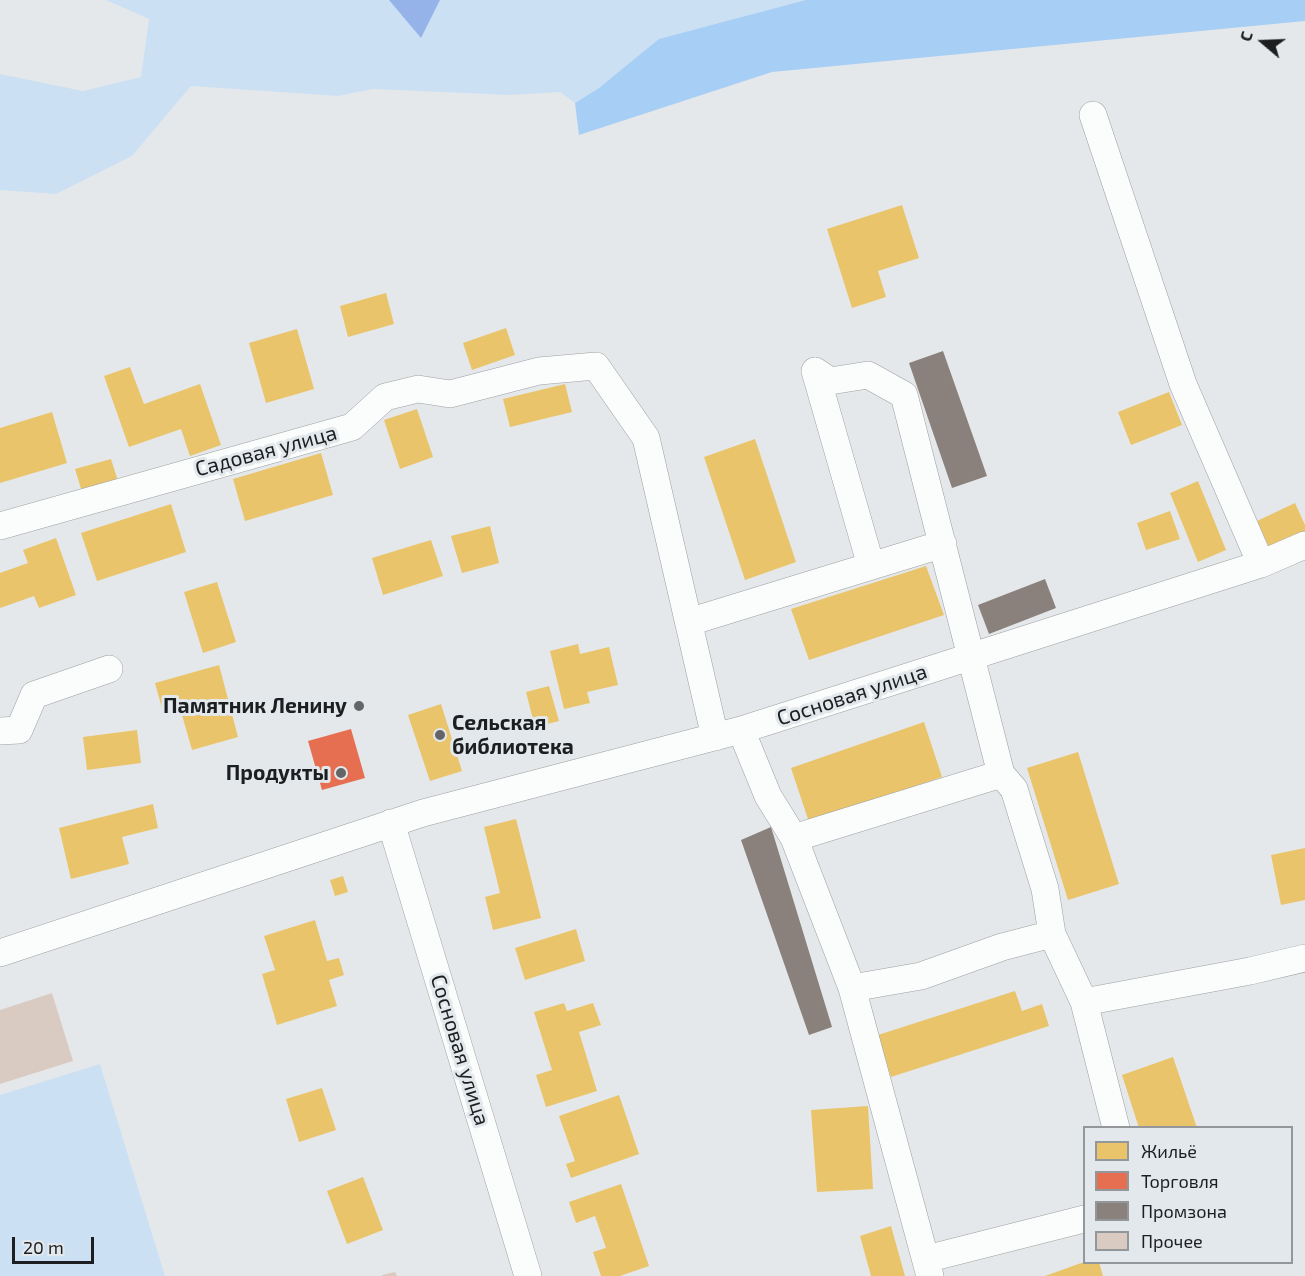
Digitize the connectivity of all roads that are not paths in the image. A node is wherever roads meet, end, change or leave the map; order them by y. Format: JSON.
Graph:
{"nodes":[{"id":1,"x":1093,"y":115,"type":"dead end"},
{"id":2,"x":0,"y":526,"type":"edge"},
{"id":3,"x":942,"y":544,"type":"junction"},
{"id":4,"x":1305,"y":545,"type":"edge"},
{"id":5,"x":1261,"y":564,"type":"junction"},
{"id":6,"x":871,"y":566,"type":"junction"},
{"id":7,"x":689,"y":622,"type":"junction"},
{"id":8,"x":972,"y":657,"type":"junction"},
{"id":9,"x":109,"y":669,"type":"dead end"},
{"id":10,"x":741,"y":730,"type":"junction"},
{"id":11,"x":0,"y":731,"type":"edge"},
{"id":12,"x":715,"y":737,"type":"junction"},
{"id":13,"x":1001,"y":774,"type":"junction"},
{"id":14,"x":392,"y":823,"type":"junction"},
{"id":15,"x":794,"y":838,"type":"junction"},
{"id":16,"x":1052,"y":934,"type":"junction"},
{"id":17,"x":0,"y":953,"type":"edge"},
{"id":18,"x":1305,"y":958,"type":"edge"},
{"id":19,"x":852,"y":988,"type":"junction"},
{"id":20,"x":1084,"y":1002,"type":"junction"},
{"id":21,"x":1115,"y":1126,"type":"edge"},
{"id":22,"x":1083,"y":1219,"type":"edge"},
{"id":23,"x":928,"y":1268,"type":"edge"},
{"id":24,"x":528,"y":1276,"type":"edge"}],
"edges":[{"from":1,"to":5,"type":"street"},
{"from":2,"to":7,"type":"street","name":"Садовая улица"},
{"from":3,"to":6,"type":"street"},
{"from":3,"to":6,"type":"street"},
{"from":3,"to":8,"type":"street"},
{"from":4,"to":5,"type":"street","name":"Сосновая улица"},
{"from":5,"to":8,"type":"street","name":"Сосновая улица"},
{"from":6,"to":7,"type":"street"},
{"from":7,"to":12,"type":"street","name":"Садовая улица"},
{"from":8,"to":10,"type":"street","name":"Сосновая улица"},
{"from":8,"to":13,"type":"street"},
{"from":9,"to":11,"type":"street"},
{"from":10,"to":12,"type":"street","name":"Сосновая улица"},
{"from":10,"to":15,"type":"street"},
{"from":12,"to":14,"type":"street","name":"Сосновая улица"},
{"from":13,"to":15,"type":"street"},
{"from":13,"to":16,"type":"street"},
{"from":14,"to":17,"type":"street","name":"Сосновая улица"},
{"from":14,"to":24,"type":"street","name":"Сосновая улица"},
{"from":15,"to":19,"type":"street"},
{"from":16,"to":19,"type":"street"},
{"from":16,"to":20,"type":"street"},
{"from":18,"to":20,"type":"street"},
{"from":19,"to":23,"type":"street"},
{"from":20,"to":21,"type":"street"},
{"from":22,"to":23,"type":"street"}]}
